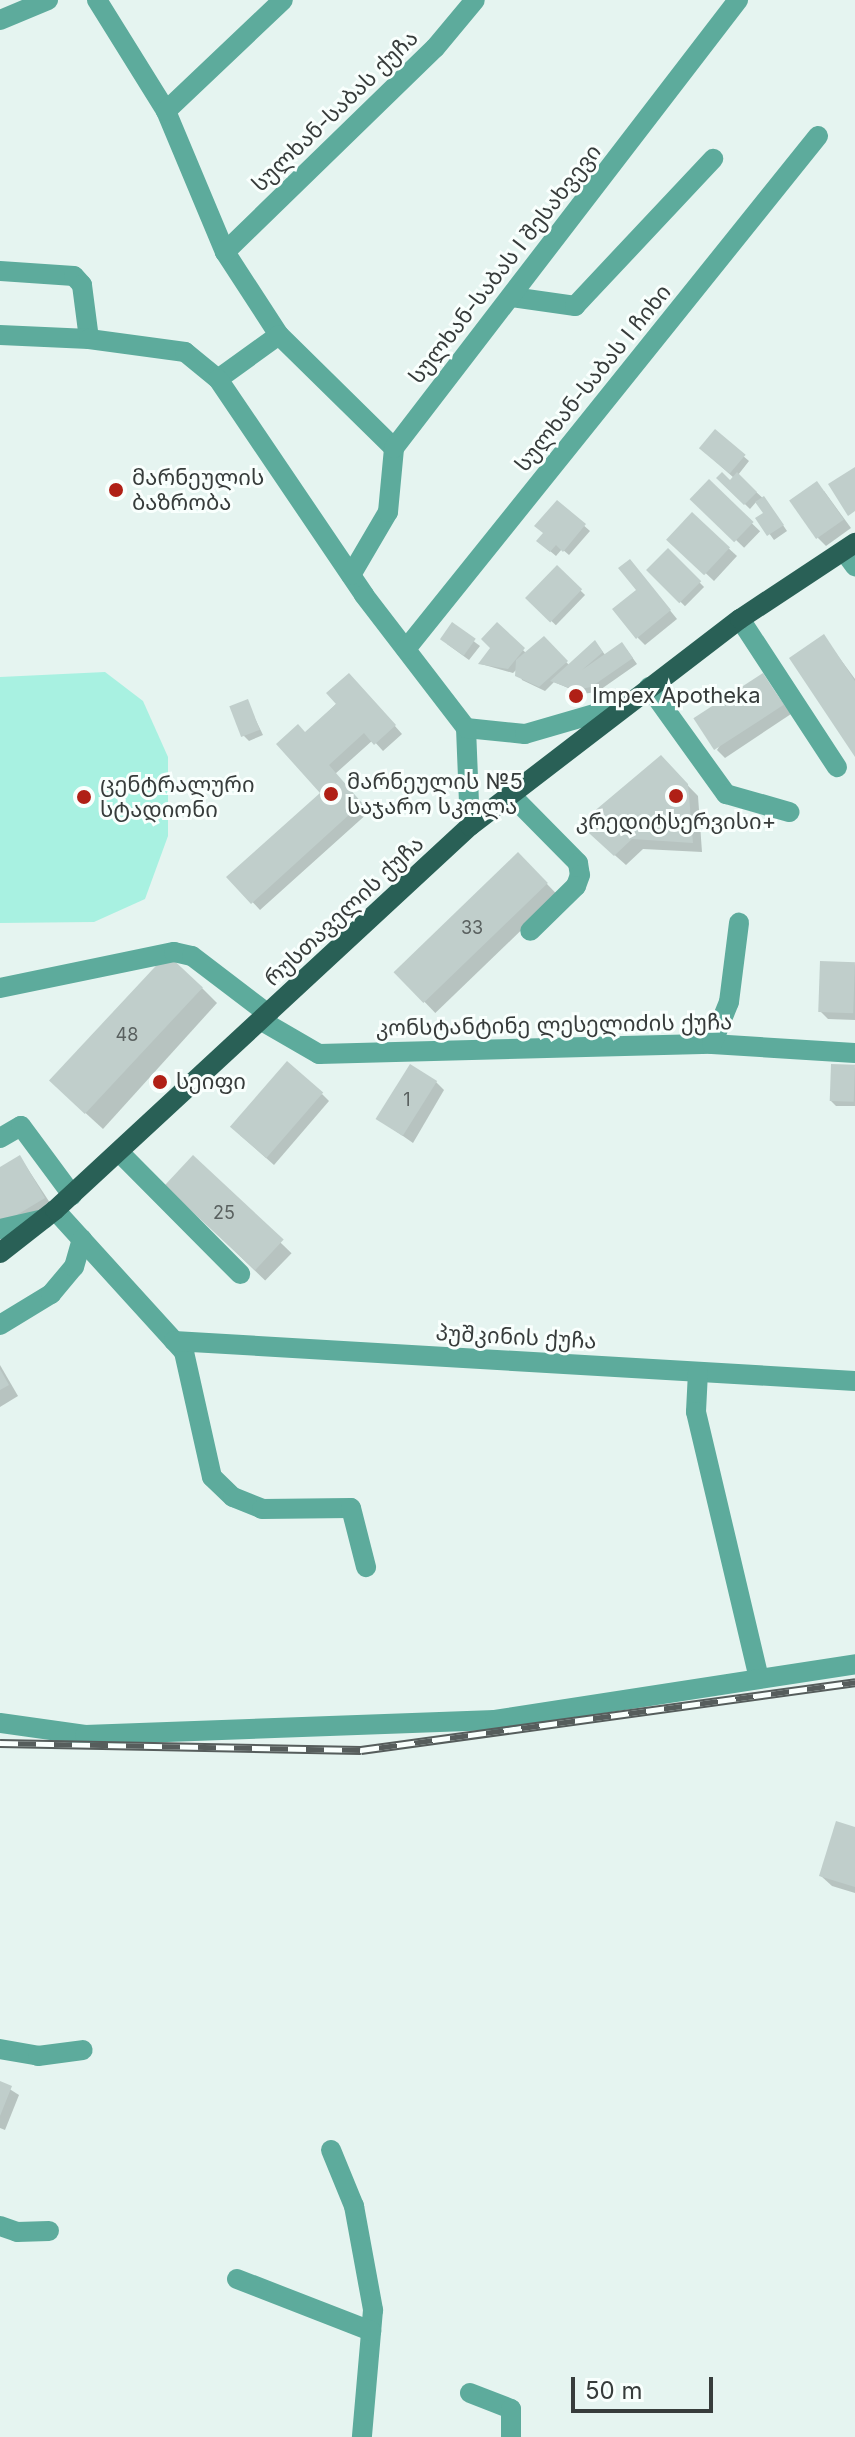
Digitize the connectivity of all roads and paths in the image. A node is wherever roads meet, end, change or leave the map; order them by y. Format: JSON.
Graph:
{"nodes":[{"id":1,"x":48,"y":0,"type":"edge"},
{"id":2,"x":97,"y":0,"type":"edge"},
{"id":3,"x":283,"y":0,"type":"edge"},
{"id":4,"x":475,"y":0,"type":"edge"},
{"id":5,"x":738,"y":0,"type":"edge"},
{"id":6,"x":0,"y":20,"type":"edge"},
{"id":7,"x":166,"y":111,"type":"junction"},
{"id":8,"x":818,"y":136,"type":"dead end"},
{"id":9,"x":713,"y":159,"type":"dead end"},
{"id":10,"x":225,"y":252,"type":"junction"},
{"id":11,"x":0,"y":271,"type":"edge"},
{"id":12,"x":512,"y":297,"type":"junction"},
{"id":13,"x":0,"y":335,"type":"edge"},
{"id":14,"x":279,"y":335,"type":"junction"},
{"id":15,"x":89,"y":339,"type":"junction"},
{"id":16,"x":218,"y":379,"type":"junction"},
{"id":17,"x":394,"y":448,"type":"junction"},
{"id":18,"x":851,"y":553,"type":"edge"},
{"id":19,"x":351,"y":575,"type":"junction"},
{"id":20,"x":740,"y":619,"type":"junction"},
{"id":21,"x":406,"y":649,"type":"junction"},
{"id":22,"x":649,"y":687,"type":"junction"},
{"id":23,"x":625,"y":705,"type":"junction"},
{"id":24,"x":466,"y":728,"type":"junction"},
{"id":25,"x":837,"y":767,"type":"dead end"},
{"id":26,"x":510,"y":794,"type":"junction"},
{"id":27,"x":789,"y":812,"type":"dead end"},
{"id":28,"x":470,"y":826,"type":"junction"},
{"id":29,"x":739,"y":923,"type":"dead end"},
{"id":30,"x":530,"y":931,"type":"dead end"},
{"id":31,"x":0,"y":988,"type":"edge"},
{"id":32,"x":265,"y":1017,"type":"junction"},
{"id":33,"x":712,"y":1044,"type":"junction"},
{"id":34,"x":855,"y":1053,"type":"edge"},
{"id":35,"x":0,"y":1138,"type":"edge"},
{"id":36,"x":119,"y":1152,"type":"junction"},
{"id":37,"x":72,"y":1195,"type":"junction"},
{"id":38,"x":50,"y":1214,"type":"junction"},
{"id":39,"x":0,"y":1229,"type":"edge"},
{"id":40,"x":82,"y":1239,"type":"junction"},
{"id":41,"x":0,"y":1253,"type":"edge"},
{"id":42,"x":240,"y":1274,"type":"dead end"},
{"id":43,"x":0,"y":1325,"type":"edge"},
{"id":44,"x":174,"y":1341,"type":"junction"},
{"id":45,"x":698,"y":1372,"type":"junction"},
{"id":46,"x":855,"y":1381,"type":"edge"},
{"id":47,"x":366,"y":1567,"type":"dead end"},
{"id":48,"x":855,"y":1664,"type":"edge"},
{"id":49,"x":759,"y":1678,"type":"junction"},
{"id":50,"x":0,"y":1723,"type":"edge"},
{"id":51,"x":0,"y":2049,"type":"edge"},
{"id":52,"x":83,"y":2050,"type":"dead end"},
{"id":53,"x":331,"y":2150,"type":"dead end"},
{"id":54,"x":0,"y":2226,"type":"edge"},
{"id":55,"x":49,"y":2231,"type":"dead end"},
{"id":56,"x":237,"y":2279,"type":"dead end"},
{"id":57,"x":371,"y":2331,"type":"junction"},
{"id":58,"x":470,"y":2393,"type":"dead end"},
{"id":59,"x":362,"y":2437,"type":"edge"},
{"id":60,"x":511,"y":2437,"type":"edge"}],
"edges":[{"from":1,"to":6,"type":"street"},
{"from":2,"to":7,"type":"street"},
{"from":3,"to":7,"type":"street"},
{"from":4,"to":10,"type":"street","name":"სულხან-საბას ქუჩა"},
{"from":5,"to":12,"type":"street","name":"სულხან-საბას I შესახვევი"},
{"from":7,"to":10,"type":"street"},
{"from":8,"to":21,"type":"street","name":"სულხან-საბას I ჩიხი"},
{"from":9,"to":12,"type":"street"},
{"from":10,"to":14,"type":"street"},
{"from":11,"to":15,"type":"street"},
{"from":12,"to":17,"type":"street","name":"სულხან-საბას I შესახვევი"},
{"from":13,"to":15,"type":"street"},
{"from":14,"to":16,"type":"street"},
{"from":14,"to":17,"type":"street"},
{"from":15,"to":16,"type":"street"},
{"from":16,"to":19,"type":"street"},
{"from":17,"to":19,"type":"street"},
{"from":18,"to":20,"type":"main road","name":"რუსთაველის ქუჩა"},
{"from":19,"to":21,"type":"street"},
{"from":20,"to":22,"type":"main road","name":"რუსთაველის ქუჩა"},
{"from":20,"to":25,"type":"street"},
{"from":21,"to":24,"type":"street"},
{"from":22,"to":23,"type":"main road","name":"რუსთაველის ქუჩა"},
{"from":22,"to":27,"type":"street"},
{"from":23,"to":24,"type":"street"},
{"from":23,"to":26,"type":"main road","name":"რუსთაველის ქუჩა"},
{"from":24,"to":28,"type":"street"},
{"from":26,"to":28,"type":"main road","name":"რუსთაველის ქუჩა"},
{"from":26,"to":30,"type":"street"},
{"from":28,"to":32,"type":"main road","name":"რუსთაველის ქუჩა"},
{"from":29,"to":33,"type":"street"},
{"from":31,"to":32,"type":"street","name":"კონსტანტინე ლესელიძის ქუჩა"},
{"from":32,"to":33,"type":"street","name":"კონსტანტინე ლესელიძის ქუჩა"},
{"from":32,"to":36,"type":"main road","name":"რუსთაველის ქუჩა"},
{"from":33,"to":34,"type":"street","name":"კონსტანტინე ლესელიძის ქუჩა"},
{"from":35,"to":37,"type":"street"},
{"from":36,"to":37,"type":"main road","name":"რუსთაველის ქუჩა"},
{"from":36,"to":42,"type":"street"},
{"from":37,"to":38,"type":"main road","name":"რუსთაველის ქუჩა"},
{"from":38,"to":39,"type":"street"},
{"from":38,"to":40,"type":"street"},
{"from":38,"to":41,"type":"main road","name":"რუსთაველის ქუჩა"},
{"from":40,"to":43,"type":"street"},
{"from":40,"to":44,"type":"street"},
{"from":44,"to":45,"type":"street","name":"პუშკინის ქუჩა"},
{"from":44,"to":47,"type":"street"},
{"from":45,"to":46,"type":"street","name":"პუშკინის ქუჩა"},
{"from":45,"to":49,"type":"street"},
{"from":48,"to":49,"type":"street"},
{"from":49,"to":50,"type":"street"},
{"from":51,"to":52,"type":"street"},
{"from":53,"to":57,"type":"street"},
{"from":54,"to":55,"type":"street"},
{"from":56,"to":57,"type":"street"},
{"from":57,"to":59,"type":"street"},
{"from":58,"to":60,"type":"street"}]}
